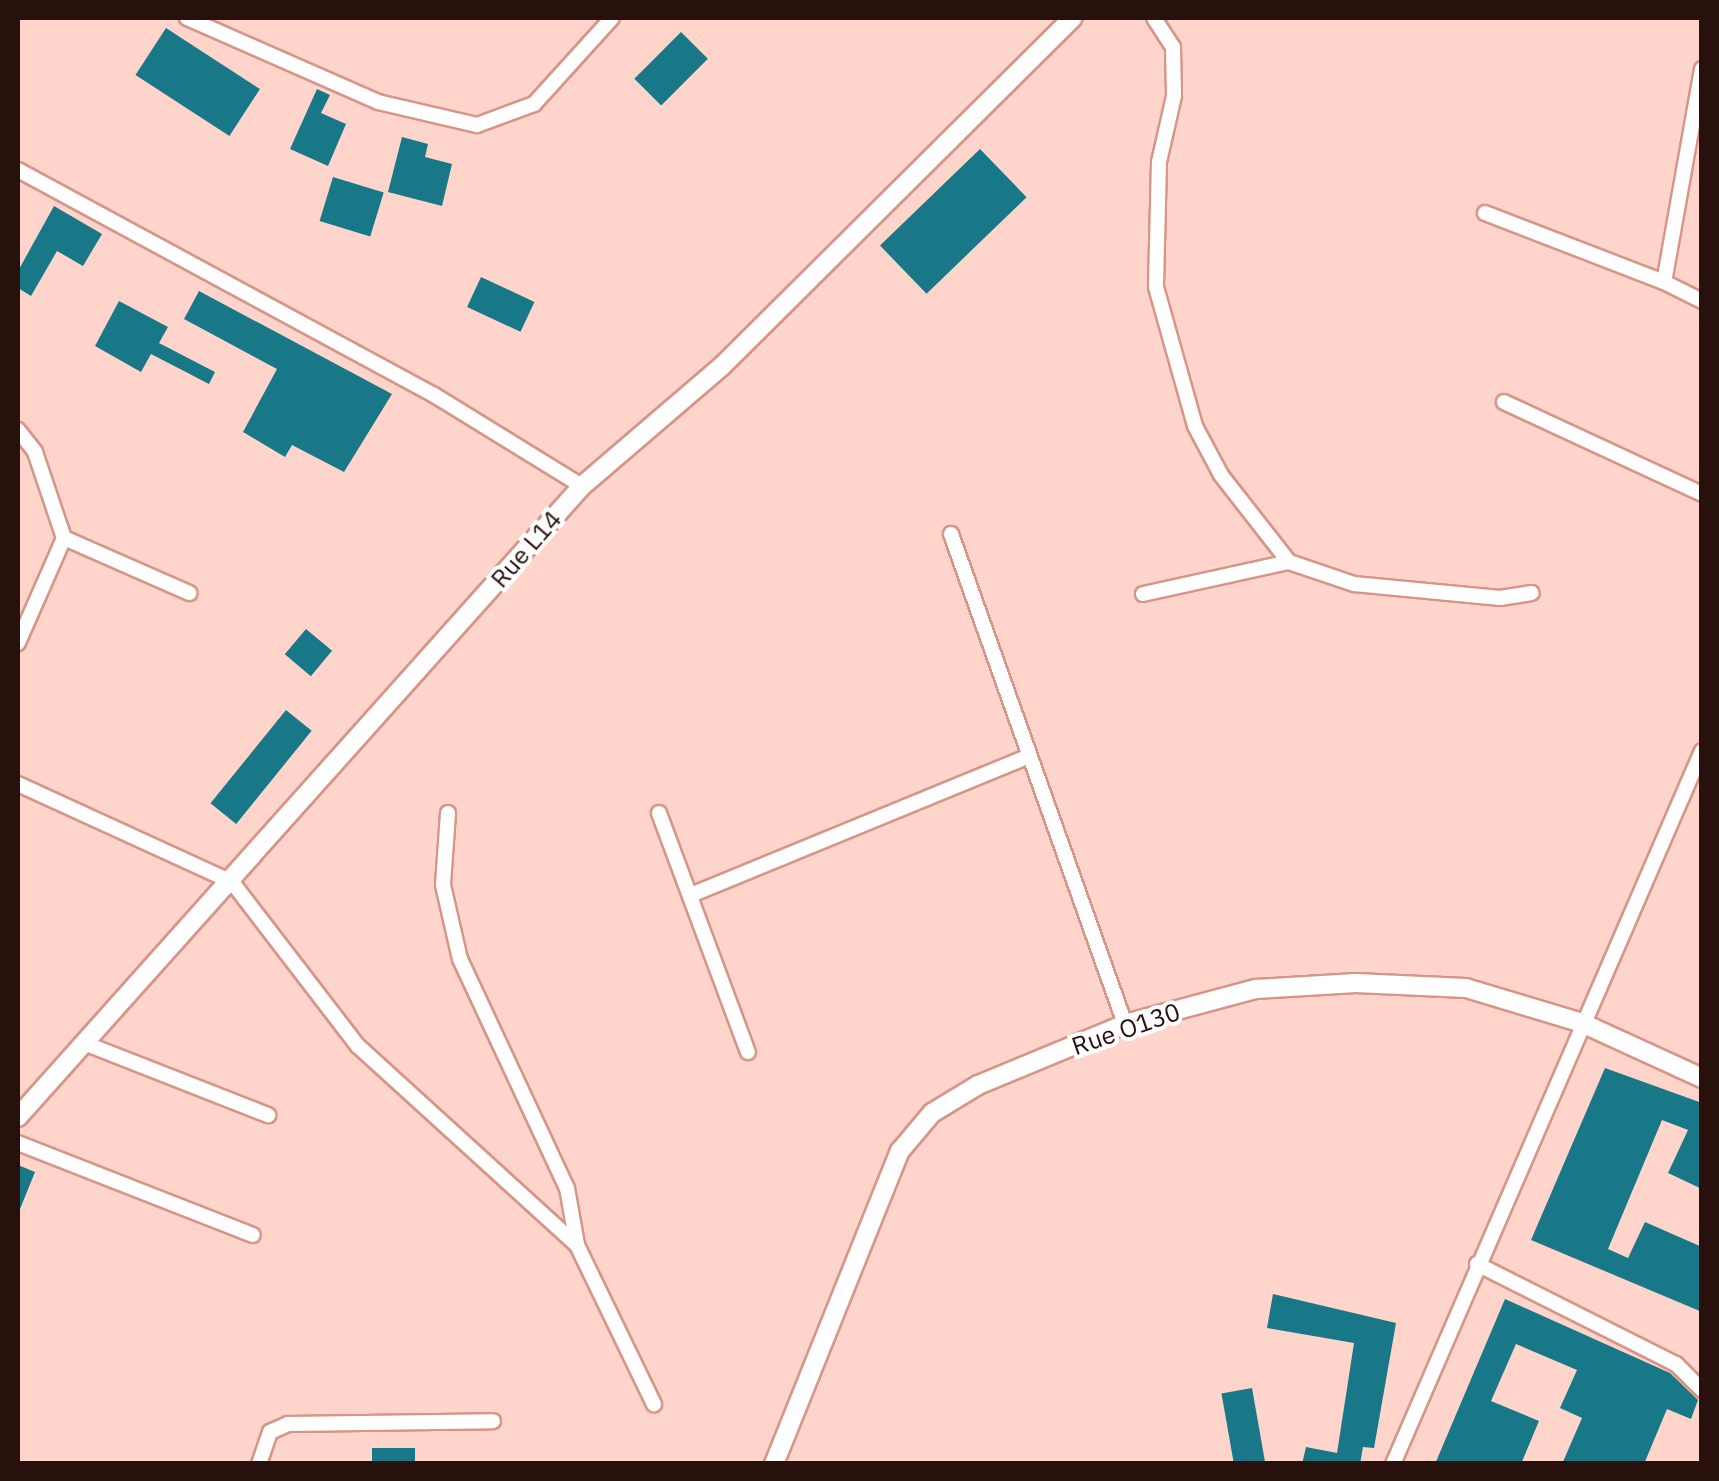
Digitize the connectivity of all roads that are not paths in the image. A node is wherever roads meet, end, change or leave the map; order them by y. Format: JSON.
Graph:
{"nodes":[{"id":1,"x":187,"y":18,"type":"edge"},
{"id":2,"x":612,"y":18,"type":"edge"},
{"id":3,"x":1073,"y":18,"type":"edge"},
{"id":4,"x":1154,"y":18,"type":"edge"},
{"id":5,"x":1702,"y":69,"type":"edge"},
{"id":6,"x":18,"y":170,"type":"edge"},
{"id":7,"x":1485,"y":213,"type":"dead end"},
{"id":8,"x":1664,"y":282,"type":"junction"},
{"id":9,"x":1702,"y":301,"type":"edge"},
{"id":10,"x":1504,"y":402,"type":"dead end"},
{"id":11,"x":18,"y":430,"type":"edge"},
{"id":12,"x":582,"y":486,"type":"junction"},
{"id":13,"x":1702,"y":494,"type":"edge"},
{"id":14,"x":951,"y":534,"type":"dead end"},
{"id":15,"x":64,"y":538,"type":"junction"},
{"id":16,"x":1289,"y":562,"type":"junction"},
{"id":17,"x":189,"y":593,"type":"dead end"},
{"id":18,"x":1532,"y":593,"type":"dead end"},
{"id":19,"x":1143,"y":594,"type":"dead end"},
{"id":20,"x":18,"y":643,"type":"edge"},
{"id":21,"x":1702,"y":751,"type":"edge"},
{"id":22,"x":1030,"y":756,"type":"junction"},
{"id":23,"x":18,"y":784,"type":"edge"},
{"id":24,"x":448,"y":813,"type":"dead end"},
{"id":25,"x":660,"y":813,"type":"dead end"},
{"id":26,"x":232,"y":882,"type":"junction"},
{"id":27,"x":694,"y":894,"type":"junction"},
{"id":28,"x":1582,"y":1023,"type":"junction"},
{"id":29,"x":1124,"y":1024,"type":"junction"},
{"id":30,"x":84,"y":1043,"type":"junction"},
{"id":31,"x":748,"y":1052,"type":"dead end"},
{"id":32,"x":1702,"y":1078,"type":"edge"},
{"id":33,"x":268,"y":1116,"type":"dead end"},
{"id":34,"x":18,"y":1117,"type":"edge"},
{"id":35,"x":18,"y":1143,"type":"edge"},
{"id":36,"x":254,"y":1236,"type":"dead end"},
{"id":37,"x":577,"y":1245,"type":"junction"},
{"id":38,"x":1477,"y":1264,"type":"junction"},
{"id":39,"x":1702,"y":1390,"type":"edge"},
{"id":40,"x":654,"y":1404,"type":"dead end"},
{"id":41,"x":493,"y":1422,"type":"dead end"},
{"id":42,"x":259,"y":1464,"type":"edge"},
{"id":43,"x":774,"y":1464,"type":"edge"},
{"id":44,"x":1394,"y":1464,"type":"edge"}],
"edges":[{"from":1,"to":2,"type":"street"},
{"from":3,"to":12,"type":"street","name":"Rue L14"},
{"from":4,"to":16,"type":"street"},
{"from":5,"to":8,"type":"street"},
{"from":6,"to":12,"type":"street"},
{"from":7,"to":8,"type":"street"},
{"from":8,"to":9,"type":"street"},
{"from":10,"to":13,"type":"street"},
{"from":11,"to":15,"type":"street"},
{"from":12,"to":26,"type":"street","name":"Rue L14"},
{"from":14,"to":22,"type":"street"},
{"from":15,"to":17,"type":"street"},
{"from":15,"to":20,"type":"street"},
{"from":16,"to":18,"type":"street"},
{"from":16,"to":19,"type":"street"},
{"from":21,"to":28,"type":"street"},
{"from":22,"to":27,"type":"street"},
{"from":22,"to":29,"type":"street"},
{"from":23,"to":26,"type":"street"},
{"from":24,"to":37,"type":"street"},
{"from":25,"to":27,"type":"street"},
{"from":26,"to":30,"type":"street","name":"Rue L14"},
{"from":26,"to":37,"type":"street"},
{"from":27,"to":31,"type":"street"},
{"from":28,"to":29,"type":"street","name":"Rue O130"},
{"from":28,"to":32,"type":"street","name":"Rue O130"},
{"from":28,"to":38,"type":"street"},
{"from":29,"to":43,"type":"street","name":"Rue O130"},
{"from":30,"to":33,"type":"street"},
{"from":30,"to":34,"type":"street","name":"Rue L14"},
{"from":35,"to":36,"type":"street"},
{"from":37,"to":40,"type":"street"},
{"from":38,"to":39,"type":"street"},
{"from":38,"to":44,"type":"street"},
{"from":41,"to":42,"type":"street"}]}
